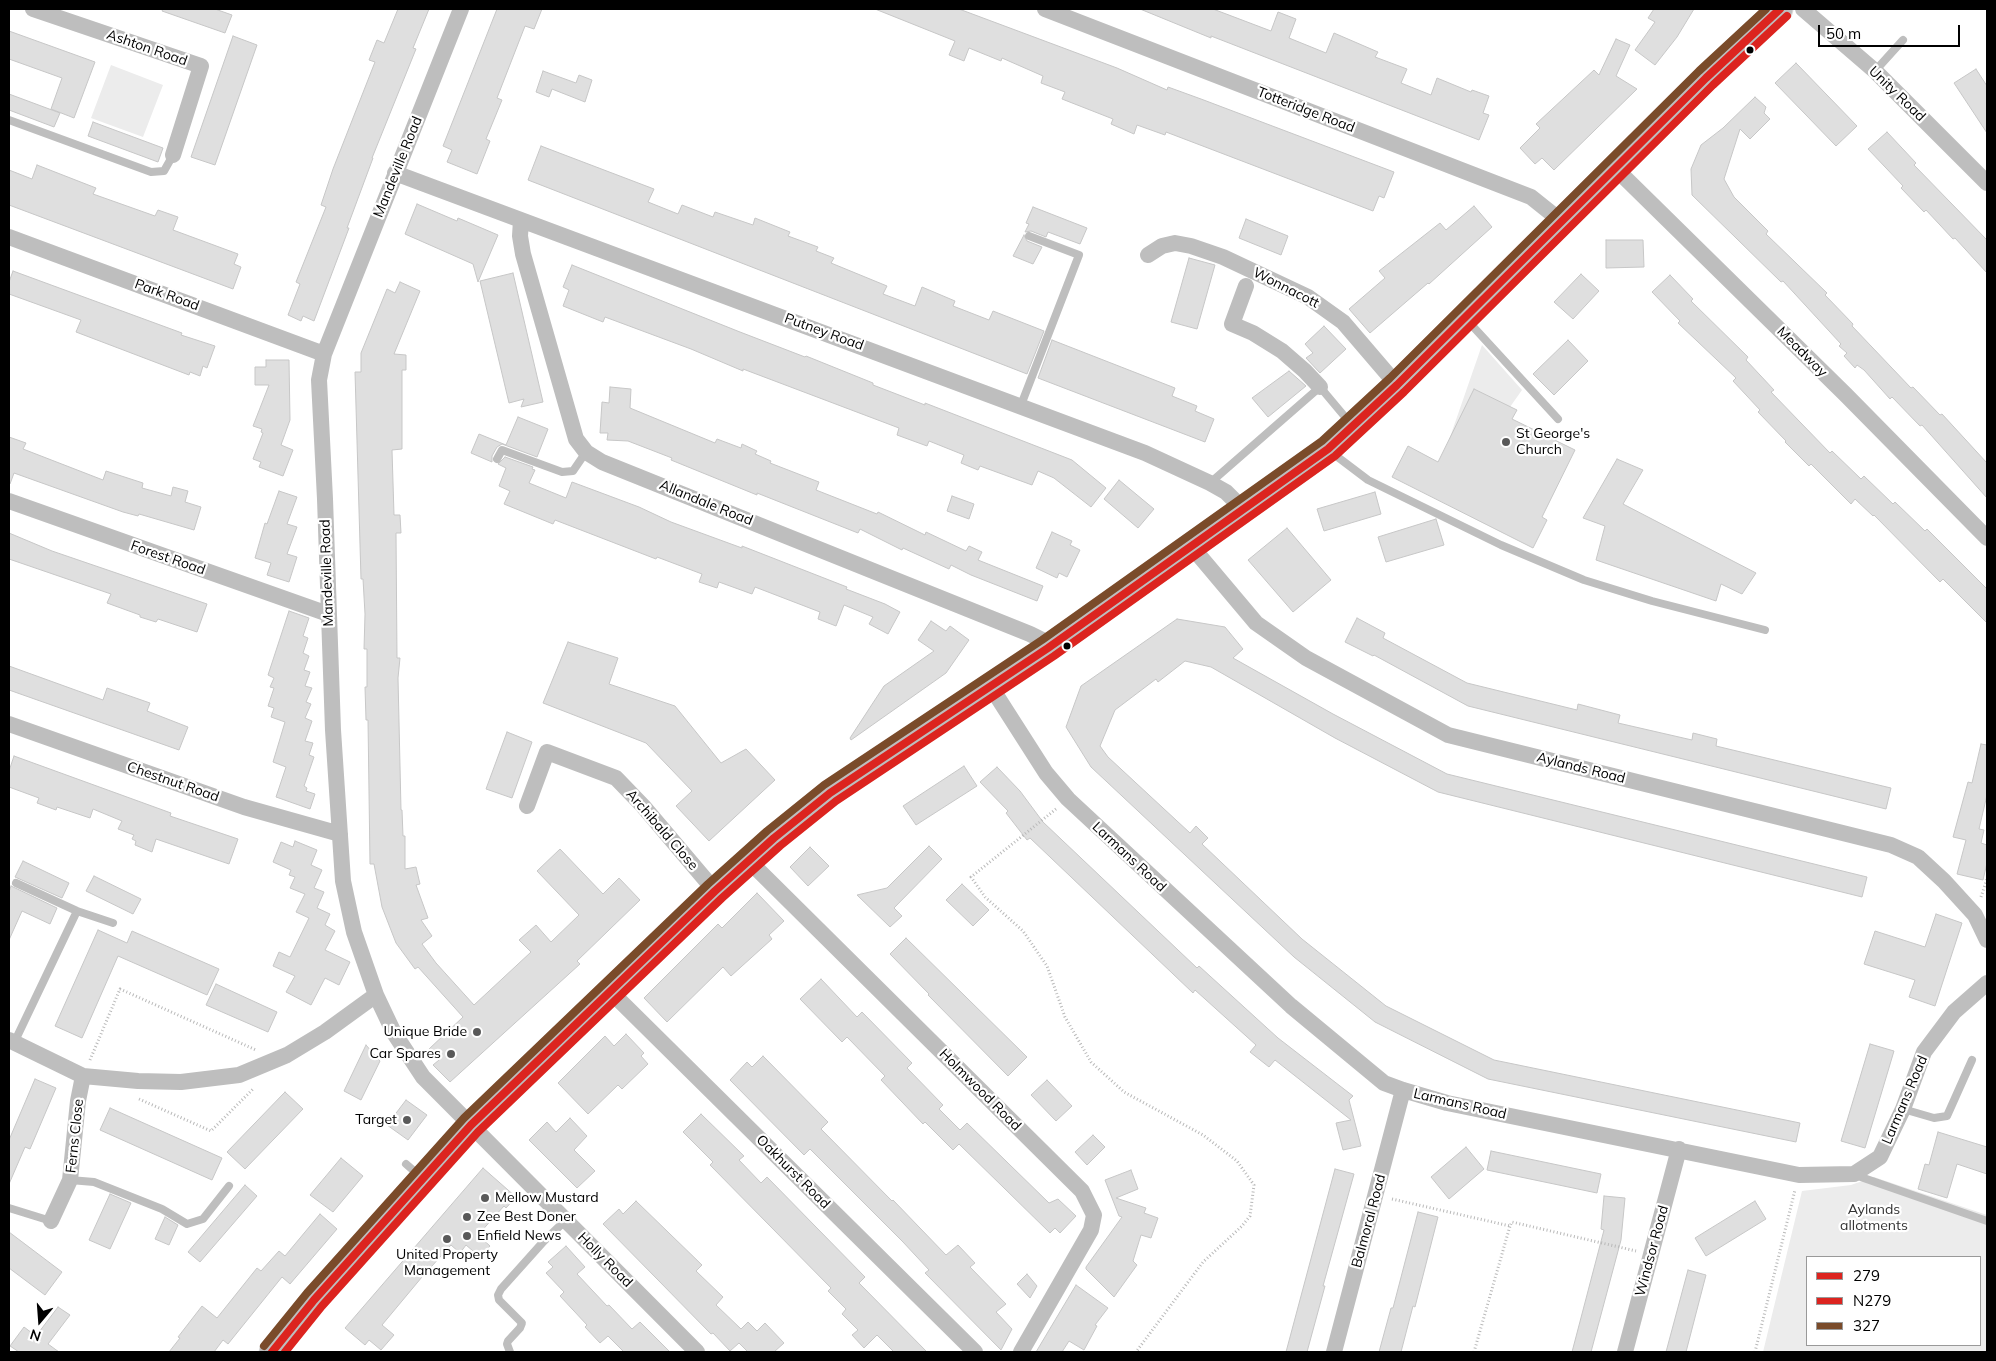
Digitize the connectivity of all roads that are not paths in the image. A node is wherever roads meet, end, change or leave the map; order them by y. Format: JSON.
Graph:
{"nodes":[{"id":1,"x":33,"y":9,"type":"edge"},
{"id":2,"x":461,"y":9,"type":"edge"},
{"id":3,"x":1045,"y":9,"type":"edge"},
{"id":4,"x":1780,"y":9,"type":"edge"},
{"id":5,"x":1803,"y":9,"type":"edge"},
{"id":6,"x":1903,"y":40,"type":"dead end"},
{"id":7,"x":1875,"y":71,"type":"junction"},
{"id":8,"x":9,"y":120,"type":"edge"},
{"id":9,"x":173,"y":155,"type":"joint"},
{"id":10,"x":1615,"y":168,"type":"junction"},
{"id":11,"x":395,"y":173,"type":"junction"},
{"id":12,"x":1987,"y":184,"type":"edge"},
{"id":13,"x":521,"y":220,"type":"junction"},
{"id":14,"x":1561,"y":221,"type":"junction"},
{"id":15,"x":1029,"y":236,"type":"dead end"},
{"id":16,"x":9,"y":237,"type":"edge"},
{"id":17,"x":1148,"y":255,"type":"dead end"},
{"id":18,"x":1246,"y":286,"type":"dead end"},
{"id":19,"x":1464,"y":317,"type":"junction"},
{"id":20,"x":324,"y":354,"type":"junction"},
{"id":21,"x":1397,"y":385,"type":"junction"},
{"id":22,"x":1320,"y":387,"type":"junction"},
{"id":23,"x":1022,"y":405,"type":"junction"},
{"id":24,"x":1558,"y":418,"type":"dead end"},
{"id":25,"x":1353,"y":426,"type":"junction"},
{"id":26,"x":1328,"y":449,"type":"junction"},
{"id":27,"x":586,"y":452,"type":"junction"},
{"id":28,"x":497,"y":458,"type":"dead end"},
{"id":29,"x":1210,"y":483,"type":"junction"},
{"id":30,"x":9,"y":501,"type":"edge"},
{"id":31,"x":1244,"y":510,"type":"junction"},
{"id":32,"x":1987,"y":538,"type":"edge"},
{"id":33,"x":1192,"y":546,"type":"junction"},
{"id":34,"x":328,"y":614,"type":"junction"},
{"id":35,"x":1765,"y":630,"type":"dead end"},
{"id":36,"x":1048,"y":648,"type":"junction"},
{"id":37,"x":991,"y":687,"type":"junction"},
{"id":38,"x":9,"y":724,"type":"edge"},
{"id":39,"x":527,"y":806,"type":"dead end"},
{"id":40,"x":340,"y":834,"type":"junction"},
{"id":41,"x":749,"y":861,"type":"junction"},
{"id":42,"x":16,"y":883,"type":"dead end"},
{"id":43,"x":715,"y":891,"type":"junction"},
{"id":44,"x":77,"y":911,"type":"junction"},
{"id":45,"x":114,"y":923,"type":"dead end"},
{"id":46,"x":1987,"y":940,"type":"edge"},
{"id":47,"x":1987,"y":983,"type":"edge"},
{"id":48,"x":611,"y":992,"type":"junction"},
{"id":49,"x":376,"y":995,"type":"junction"},
{"id":50,"x":11,"y":1042,"type":"edge"},
{"id":51,"x":1972,"y":1060,"type":"dead end"},
{"id":52,"x":83,"y":1076,"type":"junction"},
{"id":53,"x":1403,"y":1090,"type":"junction"},
{"id":54,"x":1903,"y":1109,"type":"junction"},
{"id":55,"x":471,"y":1126,"type":"junction"},
{"id":56,"x":1679,"y":1149,"type":"junction"},
{"id":57,"x":1854,"y":1174,"type":"junction"},
{"id":58,"x":70,"y":1180,"type":"junction"},
{"id":59,"x":230,"y":1186,"type":"dead end"},
{"id":60,"x":9,"y":1208,"type":"edge"},
{"id":61,"x":566,"y":1220,"type":"junction"},
{"id":62,"x":51,"y":1221,"type":"joint"},
{"id":63,"x":1987,"y":1221,"type":"edge"},
{"id":64,"x":272,"y":1352,"type":"edge"},
{"id":65,"x":510,"y":1352,"type":"edge"},
{"id":66,"x":697,"y":1352,"type":"edge"},
{"id":67,"x":976,"y":1352,"type":"edge"},
{"id":68,"x":1021,"y":1352,"type":"edge"},
{"id":69,"x":1334,"y":1352,"type":"edge"},
{"id":70,"x":1625,"y":1352,"type":"edge"}],
"edges":[{"from":1,"to":9,"type":"street","name":"Ashton Road"},
{"from":2,"to":11,"type":"street","name":"Mandeville Road"},
{"from":3,"to":14,"type":"street","name":"Totteridge Road"},
{"from":4,"to":10,"type":"main road"},
{"from":5,"to":7,"type":"street","name":"Unity Road"},
{"from":6,"to":7,"type":"lane"},
{"from":7,"to":12,"type":"street","name":"Unity Road"},
{"from":8,"to":9,"type":"lane"},
{"from":10,"to":14,"type":"main road"},
{"from":10,"to":32,"type":"street","name":"Meadway"},
{"from":11,"to":13,"type":"street","name":"Putney Road"},
{"from":11,"to":20,"type":"street","name":"Mandeville Road"},
{"from":13,"to":23,"type":"street","name":"Putney Road"},
{"from":13,"to":27,"type":"street"},
{"from":14,"to":19,"type":"main road"},
{"from":15,"to":23,"type":"lane"},
{"from":16,"to":20,"type":"street","name":"Park Road"},
{"from":17,"to":21,"type":"street","name":"Wonnacott"},
{"from":18,"to":22,"type":"street"},
{"from":19,"to":21,"type":"main road"},
{"from":19,"to":24,"type":"lane"},
{"from":20,"to":34,"type":"street","name":"Mandeville Road"},
{"from":21,"to":25,"type":"main road"},
{"from":22,"to":25,"type":"lane"},
{"from":22,"to":29,"type":"lane"},
{"from":23,"to":29,"type":"street","name":"Putney Road"},
{"from":25,"to":26,"type":"main road"},
{"from":26,"to":31,"type":"main road"},
{"from":26,"to":35,"type":"lane"},
{"from":27,"to":28,"type":"lane"},
{"from":27,"to":36,"type":"street","name":"Allandale Road"},
{"from":29,"to":31,"type":"street","name":"Putney Road"},
{"from":30,"to":34,"type":"street","name":"Forest Road"},
{"from":31,"to":33,"type":"main road"},
{"from":33,"to":36,"type":"main road"},
{"from":33,"to":46,"type":"street","name":"Aylands Road"},
{"from":34,"to":40,"type":"street","name":"Mandeville Road"},
{"from":36,"to":37,"type":"main road"},
{"from":37,"to":41,"type":"main road"},
{"from":37,"to":53,"type":"street","name":"Larmans Road"},
{"from":38,"to":40,"type":"street","name":"Chestnut Road"},
{"from":39,"to":43,"type":"street","name":"Archibald Close"},
{"from":40,"to":49,"type":"street","name":"Mandeville Road"},
{"from":41,"to":43,"type":"main road"},
{"from":41,"to":68,"type":"street","name":"Holmwood Road"},
{"from":42,"to":44,"type":"lane"},
{"from":43,"to":48,"type":"main road"},
{"from":44,"to":45,"type":"lane"},
{"from":44,"to":50,"type":"lane"},
{"from":47,"to":54,"type":"street","name":"Larmans Road"},
{"from":48,"to":55,"type":"main road"},
{"from":48,"to":67,"type":"street","name":"Oakhurst Road"},
{"from":49,"to":52,"type":"street"},
{"from":49,"to":55,"type":"street","name":"Mandeville Road"},
{"from":50,"to":52,"type":"street"},
{"from":51,"to":54,"type":"lane"},
{"from":52,"to":58,"type":"street","name":"Ferns Close"},
{"from":53,"to":56,"type":"street","name":"Larmans Road"},
{"from":53,"to":69,"type":"street","name":"Balmoral Road"},
{"from":54,"to":57,"type":"street","name":"Larmans Road"},
{"from":55,"to":61,"type":"street","name":"Holly Road"},
{"from":55,"to":64,"type":"main road"},
{"from":56,"to":57,"type":"street","name":"Larmans Road"},
{"from":56,"to":70,"type":"street","name":"Windsor Road"},
{"from":57,"to":63,"type":"lane"},
{"from":58,"to":59,"type":"lane"},
{"from":58,"to":62,"type":"street","name":"Ferns Close"},
{"from":60,"to":62,"type":"lane"},
{"from":61,"to":65,"type":"lane"},
{"from":61,"to":66,"type":"street","name":"Holly Road"}]}
